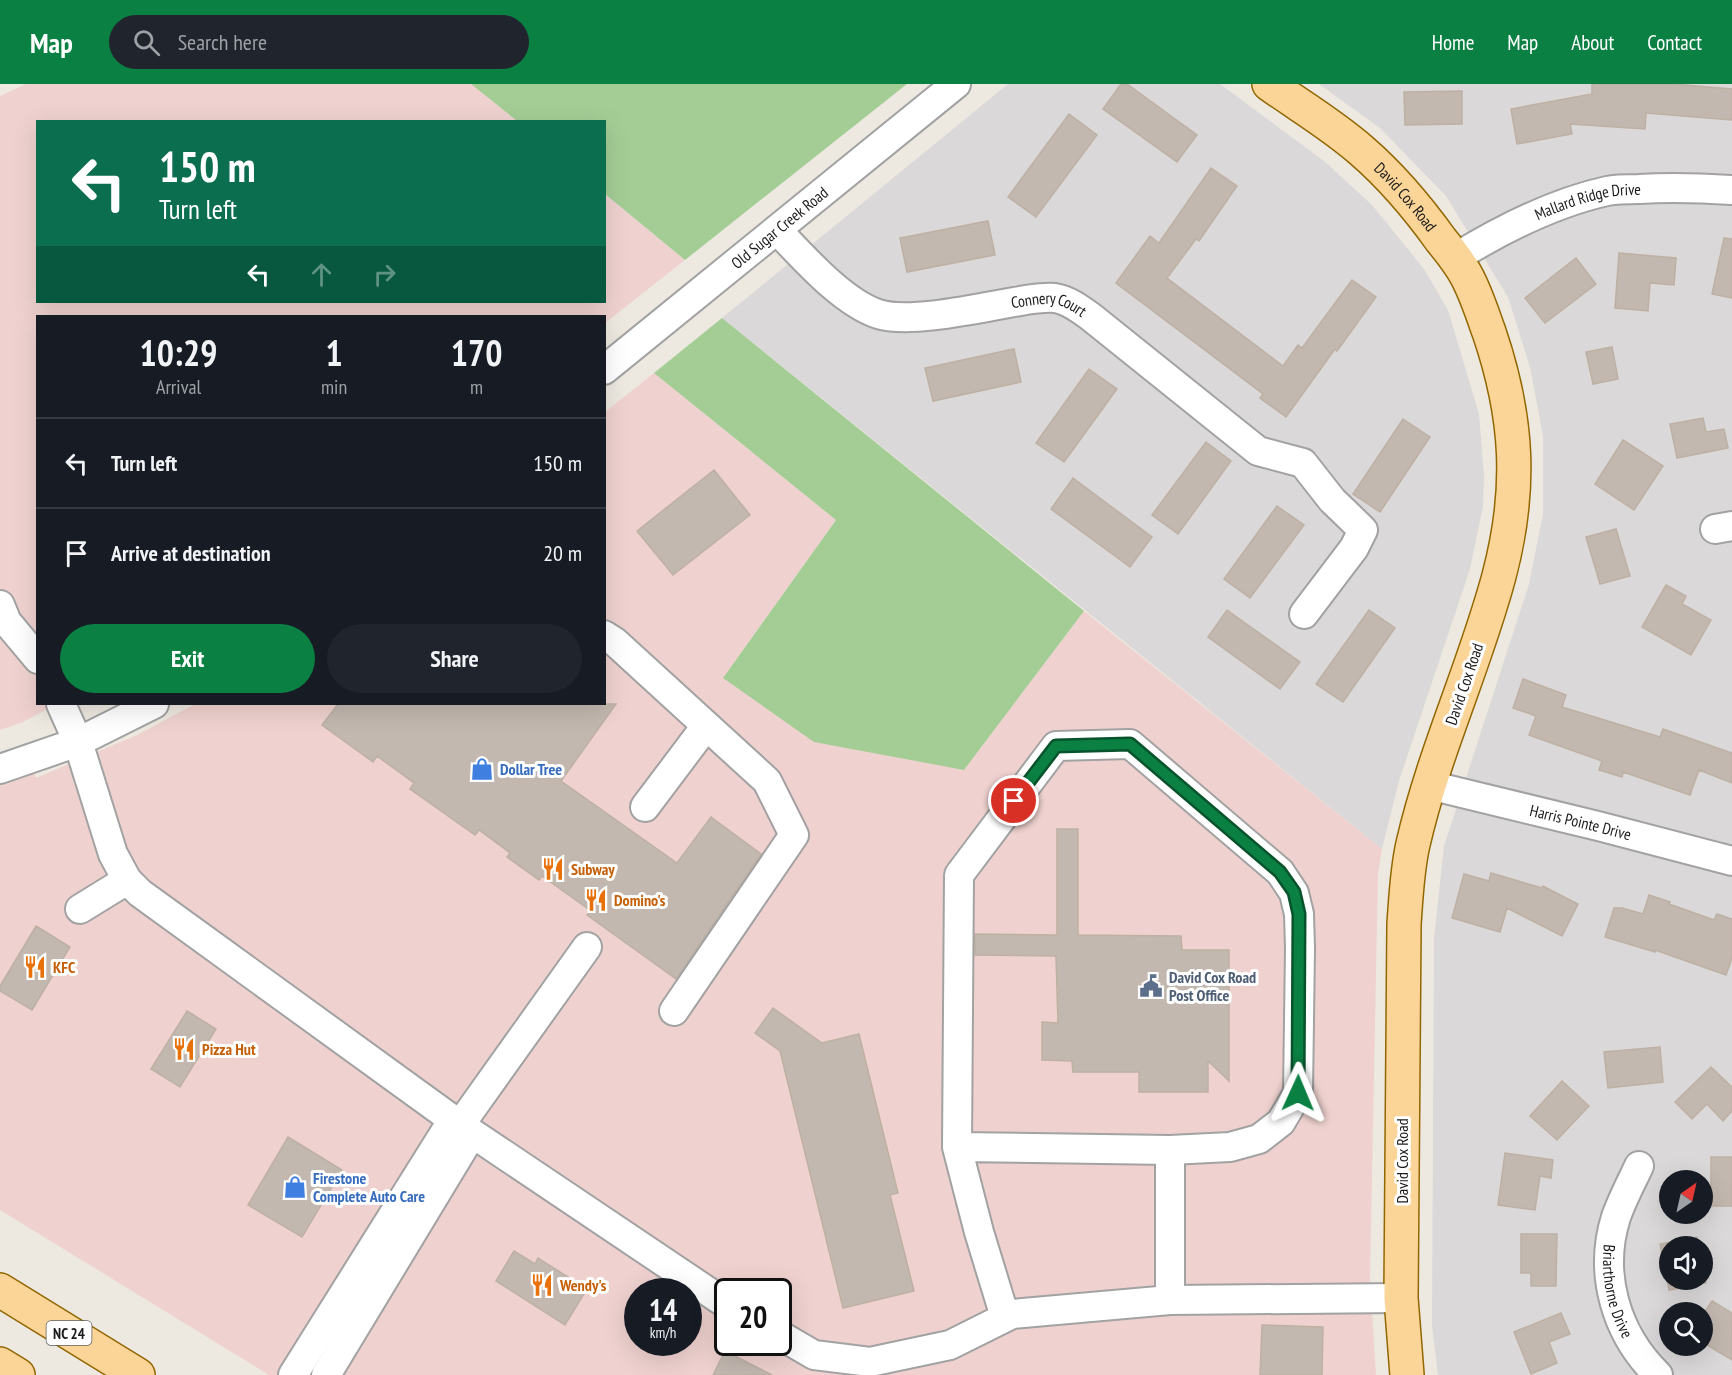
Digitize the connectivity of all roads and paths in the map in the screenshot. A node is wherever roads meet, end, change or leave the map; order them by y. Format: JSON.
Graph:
{"nodes":[{"id":1,"x":956,"y":84,"type":"edge"},
{"id":2,"x":1269,"y":84,"type":"edge"},
{"id":3,"x":1732,"y":190,"type":"edge"},
{"id":4,"x":777,"y":230,"type":"junction"},
{"id":5,"x":1455,"y":258,"type":"junction"},
{"id":6,"x":606,"y":368,"type":"edge"},
{"id":7,"x":0,"y":605,"type":"edge"},
{"id":8,"x":1304,"y":614,"type":"dead end"},
{"id":9,"x":606,"y":637,"type":"edge"},
{"id":10,"x":36,"y":657,"type":"edge"},
{"id":11,"x":61,"y":705,"type":"edge"},
{"id":12,"x":152,"y":705,"type":"edge"},
{"id":13,"x":706,"y":726,"type":"junction"},
{"id":14,"x":78,"y":742,"type":"junction"},
{"id":15,"x":0,"y":769,"type":"edge"},
{"id":16,"x":1430,"y":785,"type":"junction"},
{"id":17,"x":645,"y":807,"type":"dead end"},
{"id":18,"x":1732,"y":861,"type":"edge"},
{"id":19,"x":127,"y":880,"type":"junction"},
{"id":20,"x":80,"y":909,"type":"dead end"},
{"id":21,"x":587,"y":947,"type":"dead end"},
{"id":22,"x":674,"y":1011,"type":"dead end"},
{"id":23,"x":460,"y":1125,"type":"junction"},
{"id":24,"x":957,"y":1148,"type":"junction"},
{"id":25,"x":1170,"y":1150,"type":"junction"},
{"id":26,"x":1639,"y":1166,"type":"dead end"},
{"id":27,"x":0,"y":1290,"type":"edge"},
{"id":28,"x":714,"y":1296,"type":"edge"},
{"id":29,"x":1401,"y":1298,"type":"junction"},
{"id":30,"x":1170,"y":1300,"type":"junction"},
{"id":31,"x":1005,"y":1317,"type":"junction"},
{"id":32,"x":792,"y":1342,"type":"edge"},
{"id":33,"x":0,"y":1364,"type":"edge"},
{"id":34,"x":18,"y":1375,"type":"edge"},
{"id":35,"x":138,"y":1375,"type":"edge"},
{"id":36,"x":293,"y":1375,"type":"edge"},
{"id":37,"x":326,"y":1375,"type":"edge"},
{"id":38,"x":1407,"y":1375,"type":"edge"},
{"id":39,"x":1658,"y":1375,"type":"edge"}],
"edges":[{"from":1,"to":4,"type":"street","name":"Old Sugar Creek Road"},
{"from":2,"to":5,"type":"main road","name":"David Cox Road"},
{"from":3,"to":5,"type":"street","name":"Mallard Ridge Drive"},
{"from":4,"to":6,"type":"street","name":"Old Sugar Creek Road"},
{"from":4,"to":8,"type":"street","name":"Connery Court"},
{"from":5,"to":16,"type":"main road","name":"David Cox Road"},
{"from":7,"to":10,"type":"street"},
{"from":9,"to":13,"type":"street"},
{"from":11,"to":14,"type":"street"},
{"from":12,"to":14,"type":"street"},
{"from":13,"to":17,"type":"street"},
{"from":13,"to":22,"type":"street"},
{"from":14,"to":15,"type":"street"},
{"from":14,"to":19,"type":"street"},
{"from":16,"to":18,"type":"street","name":"Harris Pointe Drive"},
{"from":16,"to":29,"type":"main road","name":"David Cox Road"},
{"from":19,"to":20,"type":"street"},
{"from":19,"to":23,"type":"street"},
{"from":21,"to":23,"type":"street"},
{"from":23,"to":28,"type":"street"},
{"from":23,"to":36,"type":"street"},
{"from":23,"to":37,"type":"street"},
{"from":24,"to":25,"type":"street"},
{"from":24,"to":25,"type":"street"},
{"from":24,"to":31,"type":"street"},
{"from":25,"to":30,"type":"street"},
{"from":26,"to":39,"type":"street","name":"Briarthorne Drive"},
{"from":27,"to":35,"type":"main road","number":"NC 24"},
{"from":29,"to":30,"type":"street"},
{"from":29,"to":38,"type":"main road","name":"David Cox Road"},
{"from":30,"to":31,"type":"street"},
{"from":31,"to":32,"type":"street"},
{"from":33,"to":34,"type":"main road"}]}
